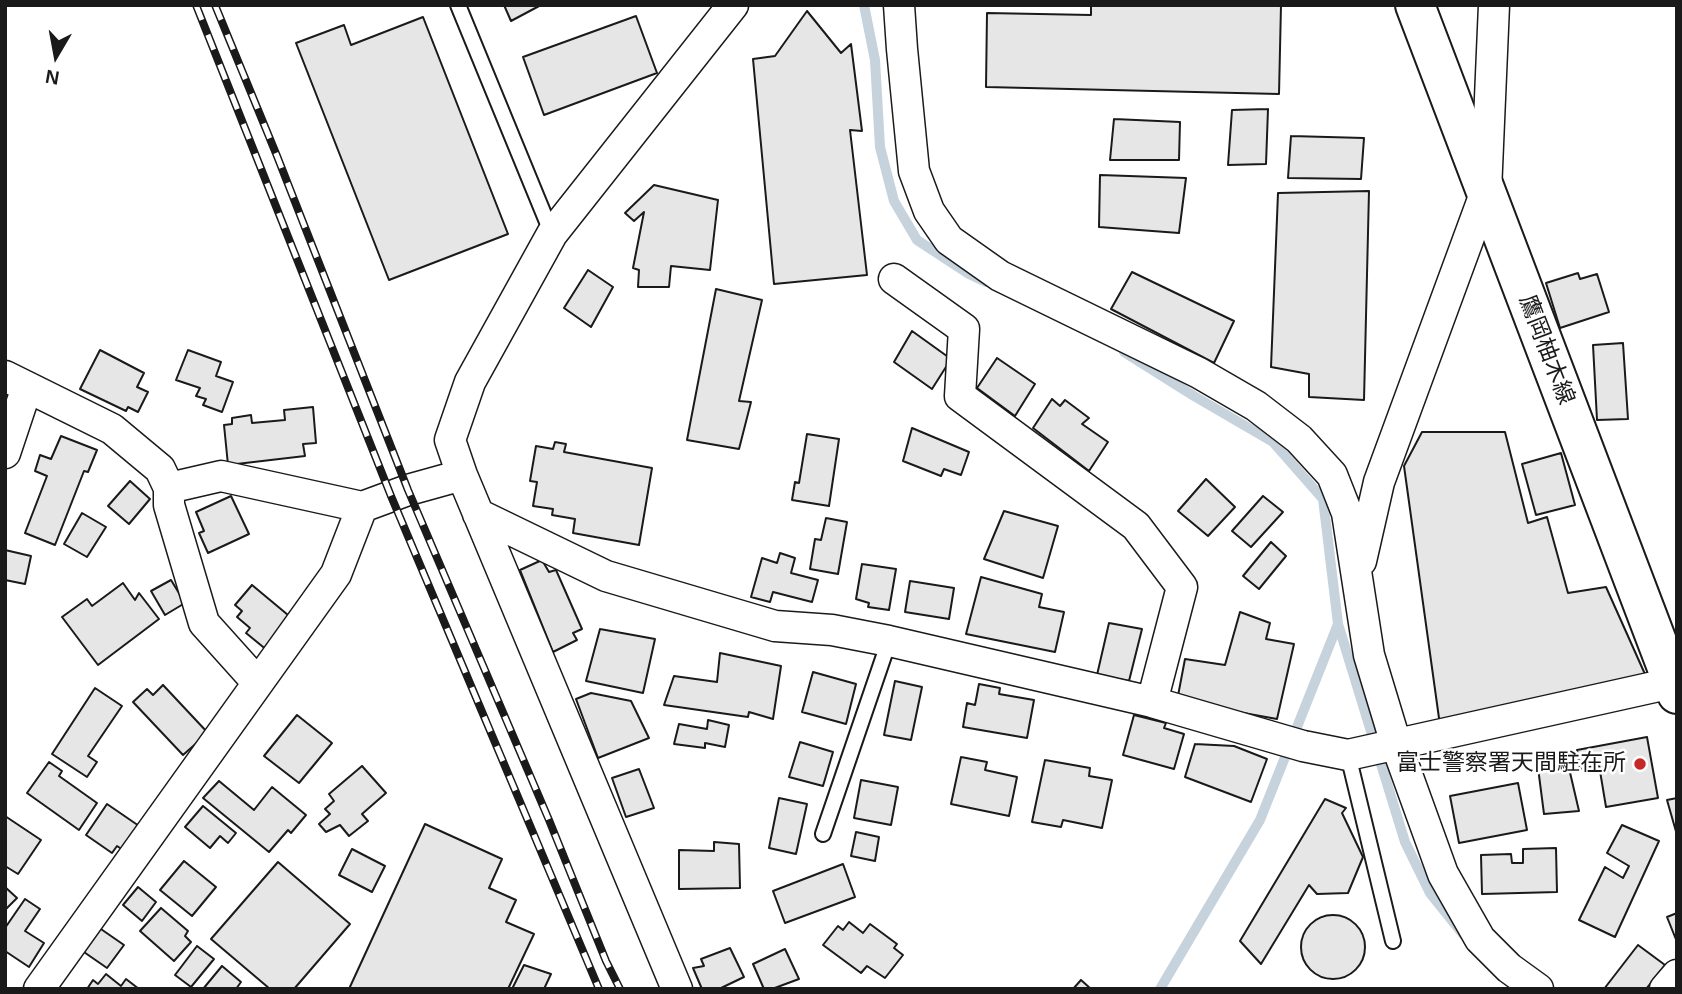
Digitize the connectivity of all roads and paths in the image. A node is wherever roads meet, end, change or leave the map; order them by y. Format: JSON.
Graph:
{"nodes":[{"id":1,"x":458,"y":5,"type":"edge"},
{"id":2,"x":733,"y":5,"type":"edge"},
{"id":3,"x":900,"y":5,"type":"edge"},
{"id":4,"x":1415,"y":5,"type":"edge"},
{"id":5,"x":1493,"y":5,"type":"edge"},
{"id":6,"x":1486,"y":191,"type":"junction"},
{"id":7,"x":552,"y":234,"type":"junction"},
{"id":8,"x":894,"y":279,"type":"dead end"},
{"id":9,"x":16,"y":382,"type":"edge"},
{"id":10,"x":5,"y":453,"type":"edge"},
{"id":11,"x":462,"y":475,"type":"junction"},
{"id":12,"x":169,"y":488,"type":"junction"},
{"id":13,"x":362,"y":507,"type":"junction"},
{"id":14,"x":478,"y":514,"type":"junction"},
{"id":15,"x":1357,"y":578,"type":"junction"},
{"id":16,"x":889,"y":641,"type":"junction"},
{"id":17,"x":257,"y":682,"type":"junction"},
{"id":18,"x":1674,"y":689,"type":"edge"},
{"id":19,"x":1152,"y":702,"type":"junction"},
{"id":20,"x":1396,"y":744,"type":"junction"},
{"id":21,"x":1348,"y":755,"type":"junction"},
{"id":22,"x":823,"y":834,"type":"dead end"},
{"id":23,"x":1394,"y":941,"type":"dead end"},
{"id":24,"x":1677,"y":975,"type":"edge"},
{"id":25,"x":39,"y":989,"type":"edge"},
{"id":26,"x":677,"y":989,"type":"edge"},
{"id":27,"x":1538,"y":989,"type":"edge"},
{"id":28,"x":1665,"y":989,"type":"edge"}],
"edges":[{"from":1,"to":7,"type":"lane"},
{"from":2,"to":7,"type":"street"},
{"from":3,"to":15,"type":"street"},
{"from":4,"to":6,"type":"main road","name":"鷹岡柚木線"},
{"from":5,"to":6,"type":"street"},
{"from":6,"to":15,"type":"street"},
{"from":6,"to":18,"type":"main road","name":"鷹岡柚木線"},
{"from":7,"to":11,"type":"street"},
{"from":8,"to":19,"type":"street"},
{"from":9,"to":10,"type":"street"},
{"from":9,"to":12,"type":"street"},
{"from":11,"to":13,"type":"street"},
{"from":11,"to":14,"type":"street"},
{"from":12,"to":13,"type":"street"},
{"from":12,"to":17,"type":"street"},
{"from":13,"to":17,"type":"street"},
{"from":14,"to":16,"type":"street"},
{"from":14,"to":26,"type":"street"},
{"from":15,"to":20,"type":"street"},
{"from":16,"to":19,"type":"street"},
{"from":16,"to":22,"type":"lane"},
{"from":17,"to":25,"type":"street"},
{"from":18,"to":20,"type":"street"},
{"from":19,"to":21,"type":"street"},
{"from":20,"to":21,"type":"street"},
{"from":20,"to":27,"type":"street"},
{"from":21,"to":23,"type":"lane"},
{"from":24,"to":28,"type":"street"}]}
